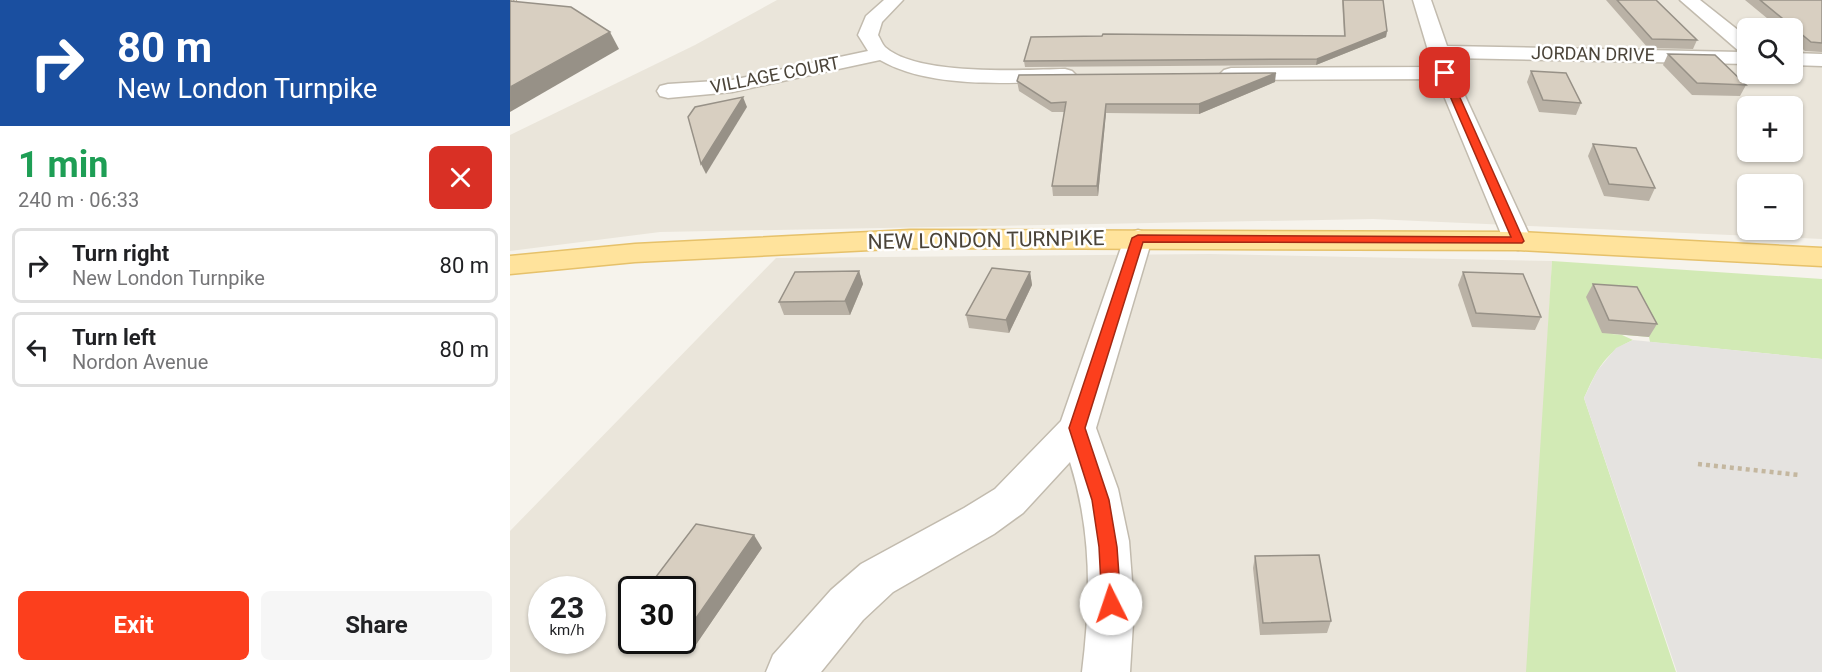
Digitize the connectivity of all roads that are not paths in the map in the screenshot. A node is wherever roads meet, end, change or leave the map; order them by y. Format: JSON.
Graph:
{"nodes":[{"id":1,"x":894,"y":0,"type":"edge"},
{"id":2,"x":1422,"y":0,"type":"edge"},
{"id":3,"x":1689,"y":0,"type":"edge"},
{"id":4,"x":1737,"y":39,"type":"edge"},
{"id":5,"x":882,"y":54,"type":"junction"},
{"id":6,"x":1737,"y":58,"type":"edge"},
{"id":7,"x":1803,"y":59,"type":"edge"},
{"id":8,"x":1822,"y":60,"type":"edge"},
{"id":9,"x":1442,"y":62,"type":"junction"},
{"id":10,"x":1217,"y":74,"type":"edge"},
{"id":11,"x":1085,"y":75,"type":"edge"},
{"id":12,"x":668,"y":91,"type":"dead end"},
{"id":13,"x":1138,"y":238,"type":"junction"},
{"id":14,"x":1518,"y":241,"type":"junction"},
{"id":15,"x":1822,"y":257,"type":"edge"},
{"id":16,"x":510,"y":265,"type":"edge"},
{"id":17,"x":1077,"y":428,"type":"junction"},
{"id":18,"x":790,"y":672,"type":"edge"},
{"id":19,"x":1106,"y":672,"type":"edge"}],
"edges":[{"from":1,"to":5,"type":"street"},
{"from":2,"to":9,"type":"street"},
{"from":3,"to":4,"type":"street"},
{"from":5,"to":11,"type":"street"},
{"from":5,"to":12,"type":"street","name":"VILLAGE COURT"},
{"from":6,"to":9,"type":"street","name":"JORDAN DRIVE"},
{"from":7,"to":8,"type":"street"},
{"from":9,"to":10,"type":"street","name":"JORDAN DRIVE"},
{"from":9,"to":14,"type":"street"},
{"from":13,"to":14,"type":"main road","name":"NEW LONDON TURNPIKE"},
{"from":13,"to":16,"type":"main road","name":"NEW LONDON TURNPIKE"},
{"from":13,"to":17,"type":"street"},
{"from":14,"to":15,"type":"main road","name":"NEW LONDON TURNPIKE"},
{"from":17,"to":18,"type":"street"},
{"from":17,"to":19,"type":"street"}]}
